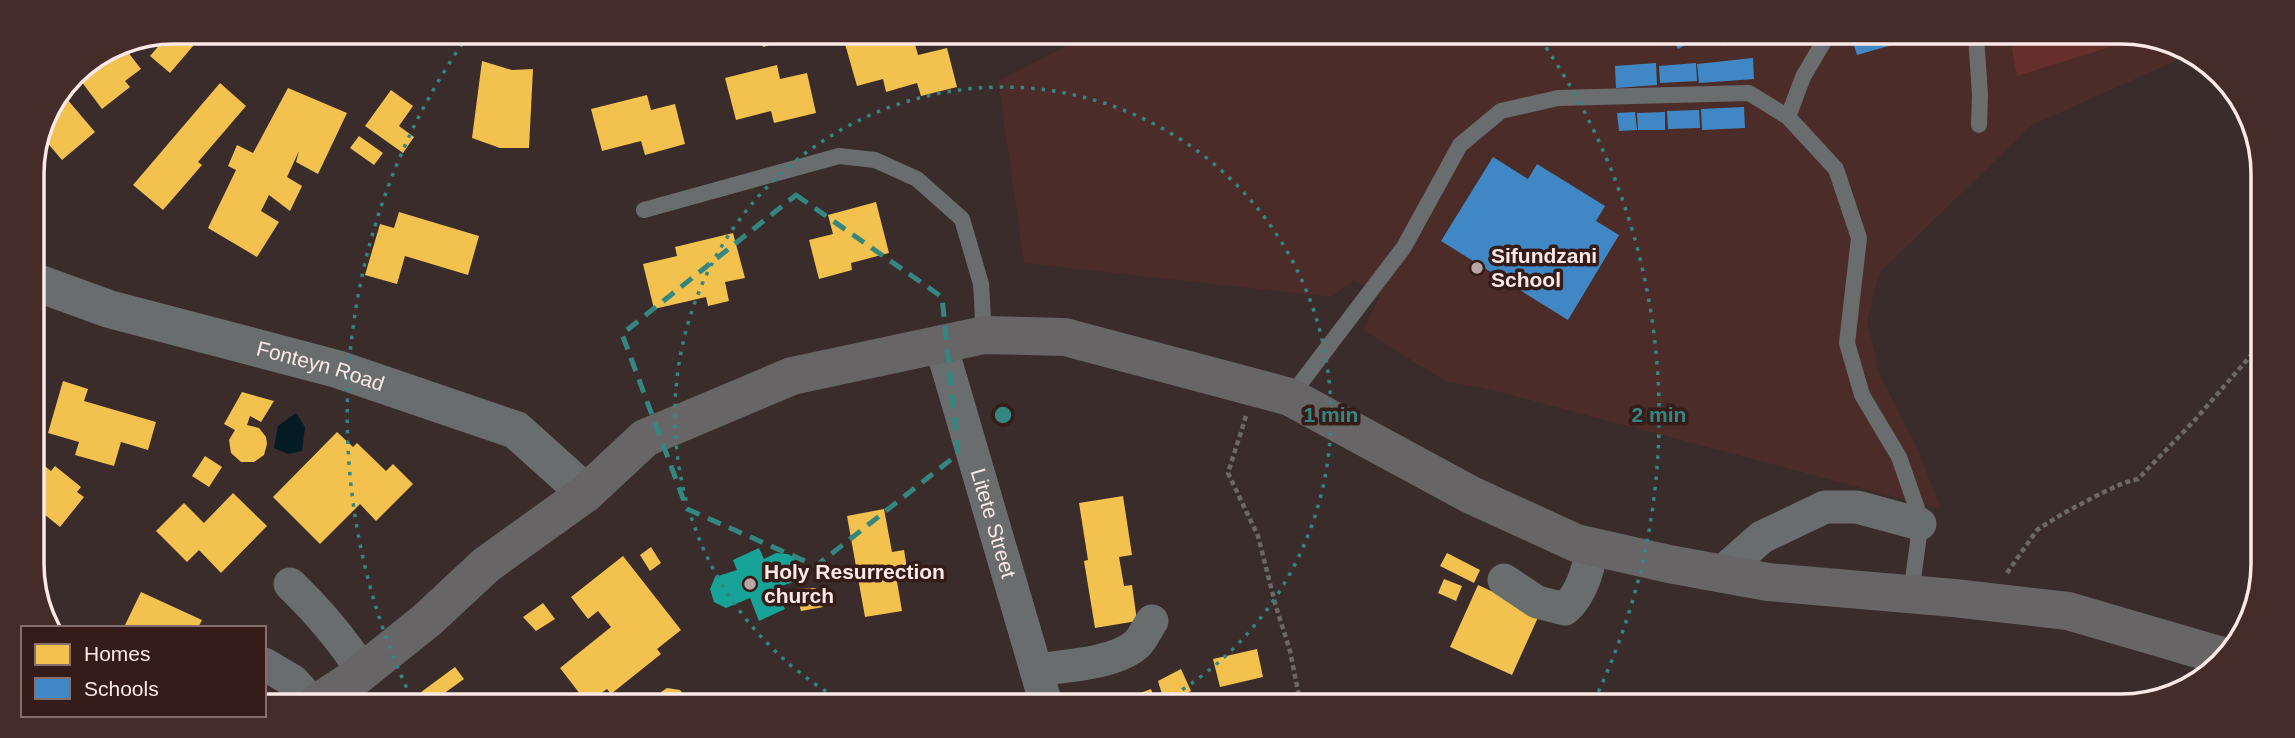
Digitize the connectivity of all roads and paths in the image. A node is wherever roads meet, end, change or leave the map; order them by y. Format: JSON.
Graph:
{"nodes":[{"id":1,"x":1822,"y":44,"type":"edge"},
{"id":2,"x":1977,"y":44,"type":"edge"},
{"id":3,"x":1788,"y":117,"type":"junction"},
{"id":4,"x":1979,"y":125,"type":"dead end"},
{"id":5,"x":644,"y":210,"type":"dead end"},
{"id":6,"x":44,"y":285,"type":"edge"},
{"id":7,"x":984,"y":335,"type":"junction"},
{"id":8,"x":940,"y":342,"type":"junction"},
{"id":9,"x":2251,"y":355,"type":"edge"},
{"id":10,"x":1290,"y":397,"type":"junction"},
{"id":11,"x":1247,"y":413,"type":"dead end"},
{"id":12,"x":586,"y":493,"type":"junction"},
{"id":13,"x":1920,"y":524,"type":"junction"},
{"id":14,"x":1594,"y":547,"type":"junction"},
{"id":15,"x":1721,"y":573,"type":"junction"},
{"id":16,"x":1504,"y":580,"type":"dead end"},
{"id":17,"x":290,"y":584,"type":"dead end"},
{"id":18,"x":1912,"y":594,"type":"junction"},
{"id":19,"x":1986,"y":602,"type":"junction"},
{"id":20,"x":1152,"y":621,"type":"dead end"},
{"id":21,"x":2215,"y":654,"type":"edge"},
{"id":22,"x":266,"y":665,"type":"edge"},
{"id":23,"x":1036,"y":670,"type":"junction"},
{"id":24,"x":363,"y":672,"type":"junction"},
{"id":25,"x":305,"y":694,"type":"edge"},
{"id":26,"x":330,"y":694,"type":"edge"},
{"id":27,"x":1043,"y":694,"type":"edge"},
{"id":28,"x":1299,"y":694,"type":"edge"}],
"edges":[{"from":1,"to":3,"type":"lane"},
{"from":2,"to":4,"type":"lane"},
{"from":3,"to":10,"type":"lane"},
{"from":3,"to":13,"type":"lane"},
{"from":5,"to":7,"type":"lane"},
{"from":6,"to":12,"type":"street","name":"Fonteyn Road"},
{"from":7,"to":8,"type":"main road"},
{"from":7,"to":10,"type":"main road"},
{"from":8,"to":12,"type":"main road"},
{"from":8,"to":23,"type":"street","name":"Litete Street"},
{"from":9,"to":19,"type":"path"},
{"from":10,"to":14,"type":"main road"},
{"from":11,"to":28,"type":"path"},
{"from":12,"to":24,"type":"main road"},
{"from":13,"to":15,"type":"street"},
{"from":13,"to":18,"type":"lane"},
{"from":14,"to":15,"type":"main road"},
{"from":14,"to":16,"type":"street"},
{"from":15,"to":18,"type":"main road"},
{"from":17,"to":24,"type":"street"},
{"from":18,"to":19,"type":"main road"},
{"from":19,"to":21,"type":"main road"},
{"from":20,"to":23,"type":"street"},
{"from":22,"to":25,"type":"street"},
{"from":23,"to":27,"type":"street","name":"Litete Street"},
{"from":24,"to":26,"type":"main road"}]}
